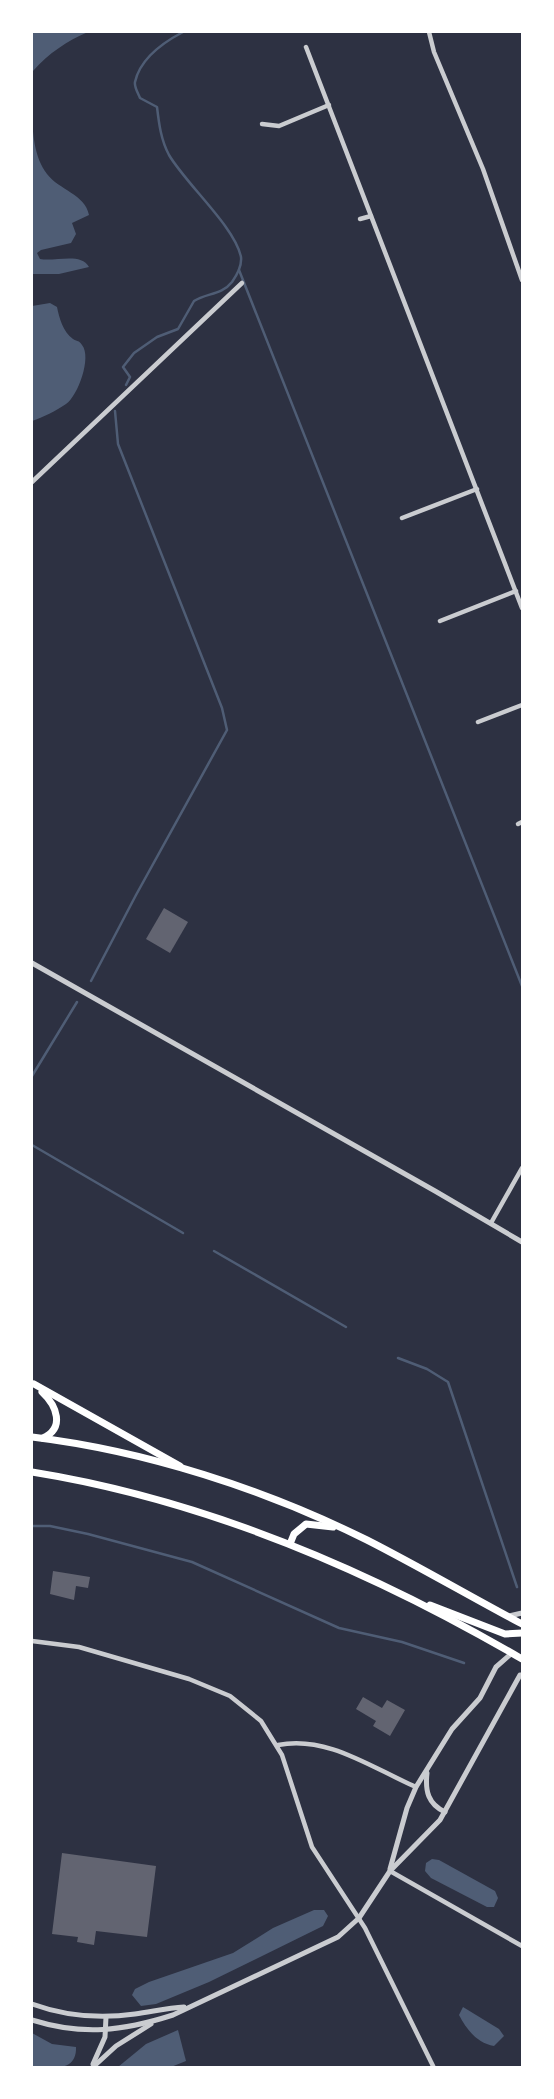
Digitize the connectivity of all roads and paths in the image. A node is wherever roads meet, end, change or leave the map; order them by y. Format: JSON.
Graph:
{"nodes":[{"id":1,"x":429,"y":32,"type":"edge"},
{"id":2,"x":306,"y":47,"type":"dead end"},
{"id":3,"x":329,"y":105,"type":"junction"},
{"id":4,"x":262,"y":124,"type":"dead end"},
{"id":5,"x":371,"y":216,"type":"junction"},
{"id":6,"x":360,"y":219,"type":"dead end"},
{"id":7,"x":523,"y":280,"type":"edge"},
{"id":8,"x":242,"y":283,"type":"dead end"},
{"id":9,"x":32,"y":482,"type":"edge"},
{"id":10,"x":477,"y":489,"type":"junction"},
{"id":11,"x":402,"y":518,"type":"dead end"},
{"id":12,"x":516,"y":591,"type":"junction"},
{"id":13,"x":523,"y":608,"type":"edge"},
{"id":14,"x":440,"y":621,"type":"dead end"},
{"id":15,"x":523,"y":705,"type":"edge"},
{"id":16,"x":478,"y":722,"type":"dead end"},
{"id":17,"x":32,"y":963,"type":"edge"},
{"id":18,"x":523,"y":1168,"type":"edge"},
{"id":19,"x":491,"y":1223,"type":"junction"},
{"id":20,"x":523,"y":1242,"type":"edge"},
{"id":21,"x":33,"y":1384,"type":"edge"},
{"id":22,"x":32,"y":1437,"type":"edge"},
{"id":23,"x":43,"y":1438,"type":"junction"},
{"id":24,"x":32,"y":1472,"type":"edge"},
{"id":25,"x":192,"y":1472,"type":"junction"},
{"id":26,"x":341,"y":1528,"type":"junction"},
{"id":27,"x":290,"y":1544,"type":"junction"},
{"id":28,"x":393,"y":1590,"type":"junction"},
{"id":29,"x":523,"y":1613,"type":"edge"},
{"id":30,"x":507,"y":1616,"type":"junction"},
{"id":31,"x":523,"y":1624,"type":"edge"},
{"id":32,"x":523,"y":1633,"type":"edge"},
{"id":33,"x":32,"y":1641,"type":"edge"},
{"id":34,"x":523,"y":1651,"type":"edge"},
{"id":35,"x":512,"y":1653,"type":"junction"},
{"id":36,"x":523,"y":1659,"type":"edge"},
{"id":37,"x":523,"y":1675,"type":"edge"},
{"id":38,"x":278,"y":1745,"type":"junction"},
{"id":39,"x":427,"y":1770,"type":"junction"},
{"id":40,"x":416,"y":1787,"type":"junction"},
{"id":41,"x":446,"y":1812,"type":"junction"},
{"id":42,"x":390,"y":1871,"type":"junction"},
{"id":43,"x":359,"y":1918,"type":"junction"},
{"id":44,"x":523,"y":1946,"type":"edge"},
{"id":45,"x":32,"y":2004,"type":"edge"},
{"id":46,"x":187,"y":2007,"type":"junction"},
{"id":47,"x":106,"y":2017,"type":"junction"},
{"id":48,"x":32,"y":2020,"type":"edge"},
{"id":49,"x":158,"y":2020,"type":"junction"},
{"id":50,"x":106,"y":2031,"type":"junction"},
{"id":51,"x":91,"y":2067,"type":"edge"},
{"id":52,"x":434,"y":2067,"type":"edge"}],
"edges":[{"from":1,"to":7,"type":"street"},
{"from":2,"to":3,"type":"street"},
{"from":3,"to":4,"type":"street"},
{"from":3,"to":5,"type":"street"},
{"from":5,"to":6,"type":"street"},
{"from":5,"to":10,"type":"street"},
{"from":8,"to":9,"type":"street"},
{"from":10,"to":11,"type":"street"},
{"from":10,"to":12,"type":"street"},
{"from":12,"to":13,"type":"street"},
{"from":12,"to":14,"type":"street"},
{"from":15,"to":16,"type":"street"},
{"from":17,"to":19,"type":"street"},
{"from":18,"to":19,"type":"street"},
{"from":19,"to":20,"type":"street"},
{"from":21,"to":23,"type":"highway"},
{"from":21,"to":25,"type":"highway"},
{"from":22,"to":23,"type":"highway"},
{"from":23,"to":25,"type":"highway"},
{"from":24,"to":27,"type":"highway"},
{"from":25,"to":26,"type":"highway"},
{"from":26,"to":27,"type":"highway"},
{"from":26,"to":30,"type":"highway"},
{"from":27,"to":28,"type":"highway"},
{"from":28,"to":32,"type":"highway"},
{"from":28,"to":35,"type":"highway"},
{"from":29,"to":30,"type":"street"},
{"from":30,"to":31,"type":"highway"},
{"from":33,"to":38,"type":"street"},
{"from":34,"to":35,"type":"highway"},
{"from":35,"to":36,"type":"highway"},
{"from":35,"to":39,"type":"street"},
{"from":37,"to":41,"type":"street"},
{"from":38,"to":40,"type":"street"},
{"from":38,"to":43,"type":"street"},
{"from":39,"to":40,"type":"street"},
{"from":39,"to":41,"type":"street"},
{"from":40,"to":42,"type":"street"},
{"from":41,"to":42,"type":"street"},
{"from":42,"to":43,"type":"street"},
{"from":42,"to":44,"type":"street"},
{"from":43,"to":46,"type":"street"},
{"from":43,"to":52,"type":"street"},
{"from":45,"to":47,"type":"street"},
{"from":46,"to":47,"type":"street"},
{"from":46,"to":49,"type":"street"},
{"from":47,"to":50,"type":"street"},
{"from":48,"to":50,"type":"street"},
{"from":49,"to":50,"type":"street"},
{"from":49,"to":51,"type":"street"},
{"from":50,"to":51,"type":"street"}]}
